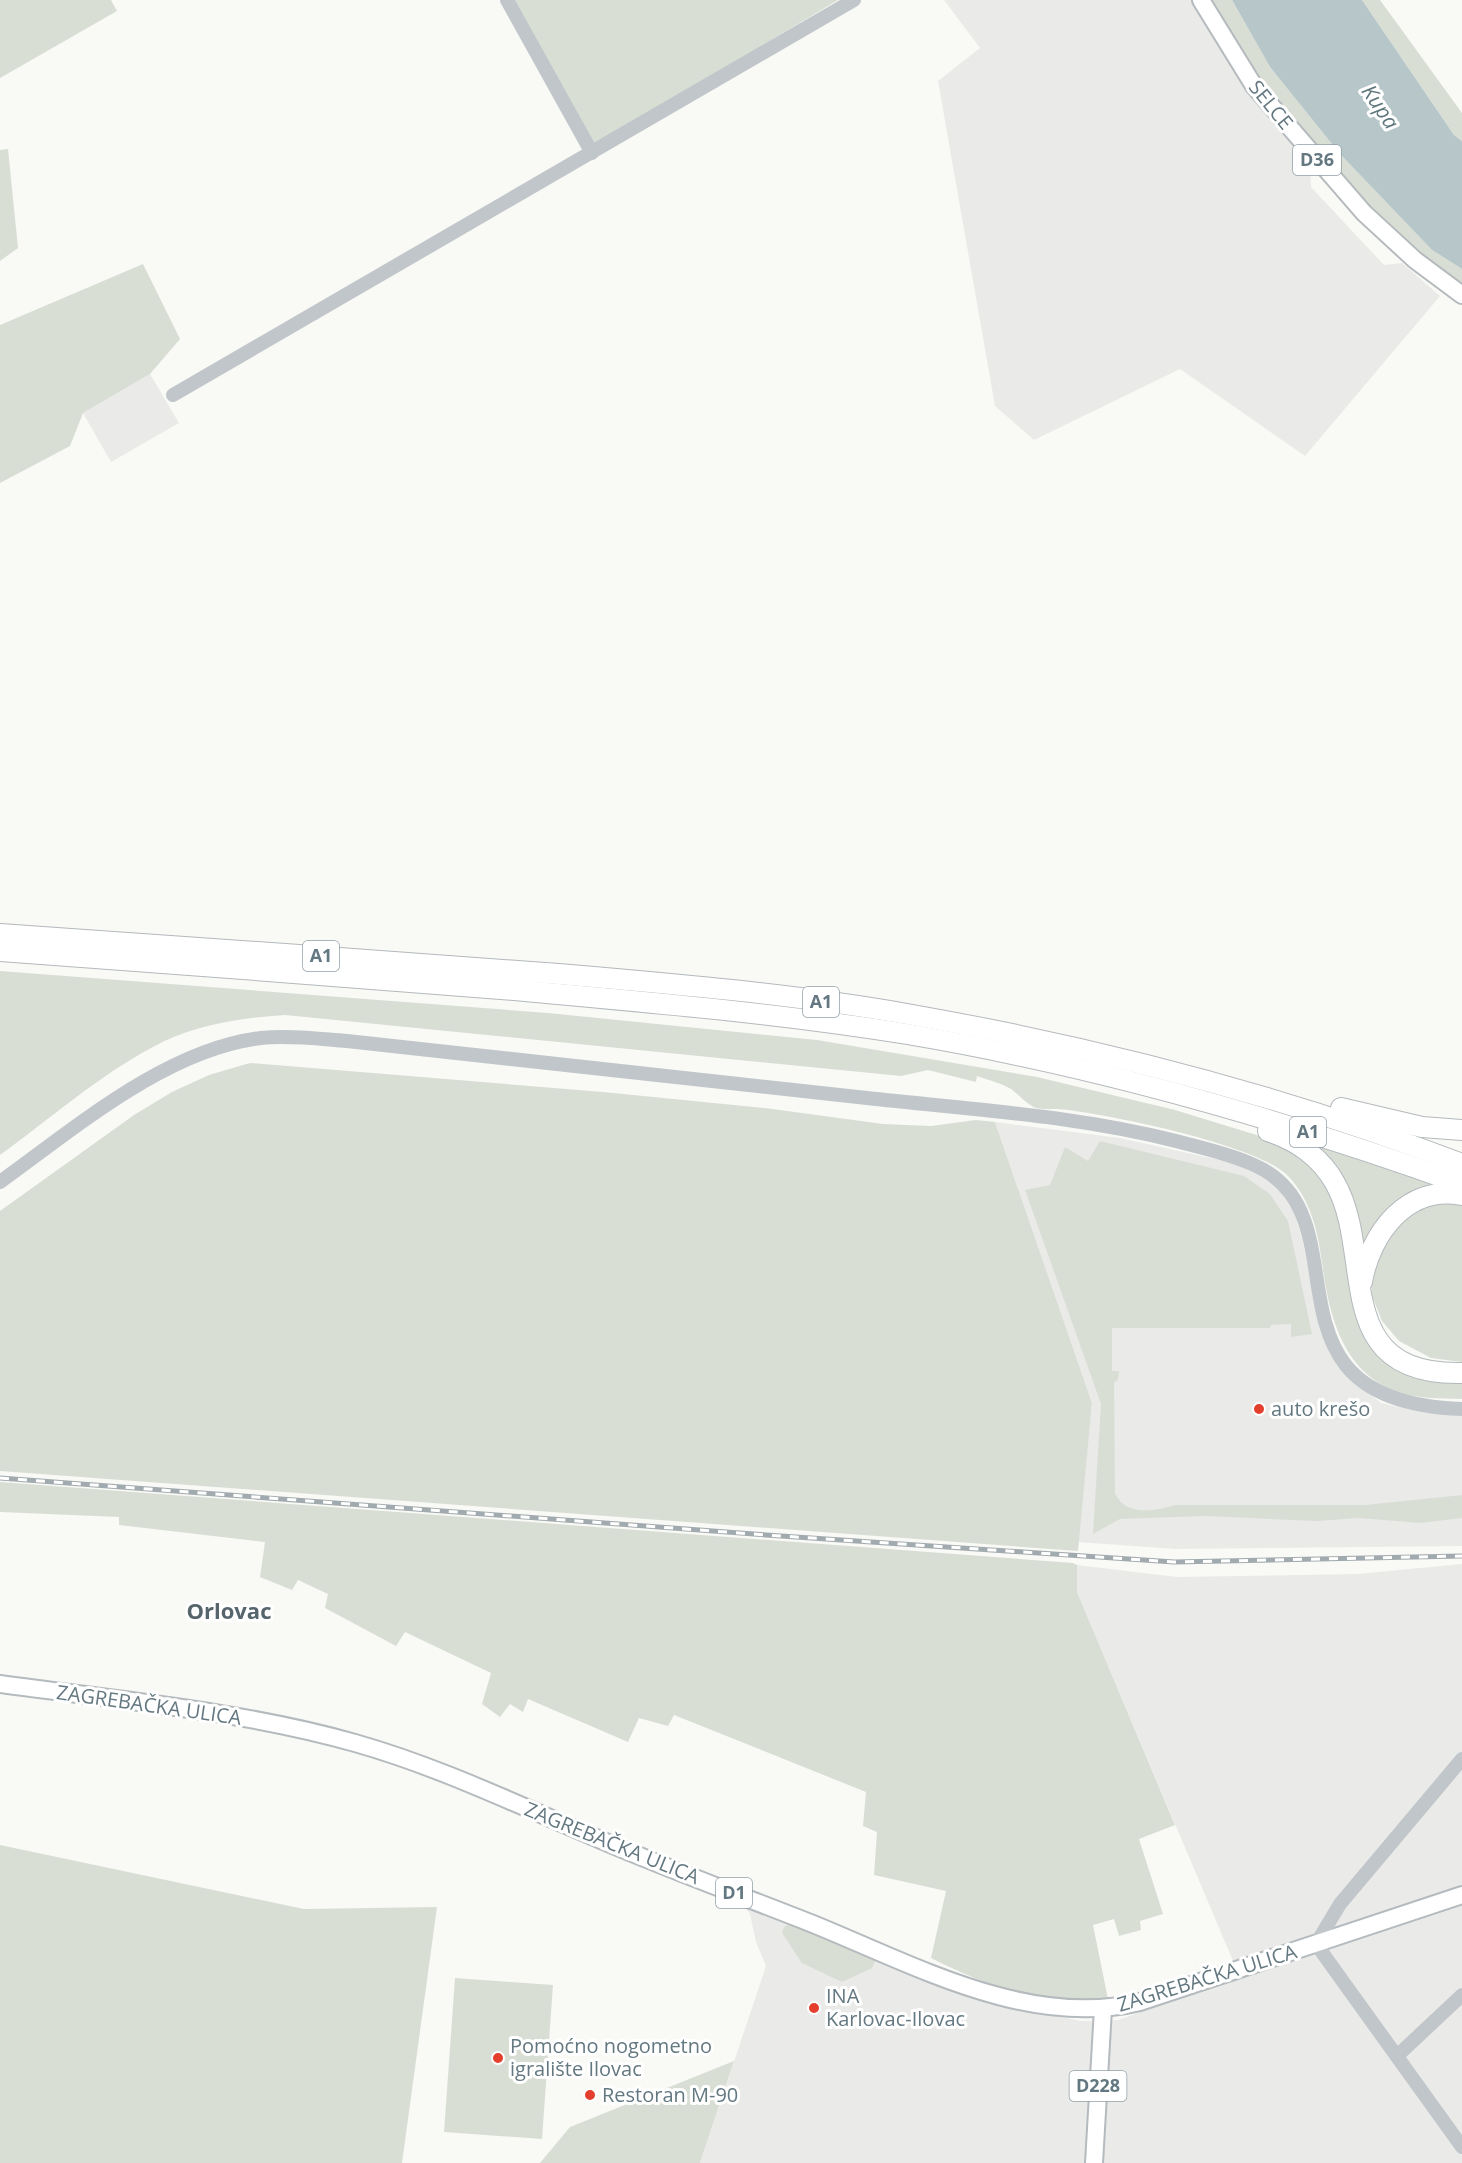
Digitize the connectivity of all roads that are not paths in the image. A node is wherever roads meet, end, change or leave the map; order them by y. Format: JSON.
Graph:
{"nodes":[{"id":1,"x":507,"y":0,"type":"edge"},
{"id":2,"x":854,"y":0,"type":"edge"},
{"id":3,"x":1201,"y":0,"type":"edge"},
{"id":4,"x":592,"y":153,"type":"junction"},
{"id":5,"x":1462,"y":295,"type":"edge"},
{"id":6,"x":173,"y":395,"type":"dead end"},
{"id":7,"x":0,"y":934,"type":"edge"},
{"id":8,"x":0,"y":951,"type":"edge"},
{"id":9,"x":1192,"y":1077,"type":"junction"},
{"id":10,"x":1152,"y":1086,"type":"junction"},
{"id":11,"x":1462,"y":1130,"type":"edge"},
{"id":12,"x":1462,"y":1164,"type":"edge"},
{"id":13,"x":0,"y":1182,"type":"edge"},
{"id":14,"x":1462,"y":1184,"type":"edge"},
{"id":15,"x":1462,"y":1195,"type":"edge"},
{"id":16,"x":1360,"y":1297,"type":"junction"},
{"id":17,"x":1462,"y":1372,"type":"edge"},
{"id":18,"x":1462,"y":1409,"type":"edge"},
{"id":19,"x":0,"y":1684,"type":"edge"},
{"id":20,"x":1462,"y":1759,"type":"edge"},
{"id":21,"x":1462,"y":1895,"type":"edge"},
{"id":22,"x":1316,"y":1944,"type":"junction"},
{"id":23,"x":1462,"y":1995,"type":"edge"},
{"id":24,"x":1102,"y":2009,"type":"junction"},
{"id":25,"x":1396,"y":2056,"type":"junction"},
{"id":26,"x":1462,"y":2147,"type":"edge"},
{"id":27,"x":1094,"y":2163,"type":"edge"}],
"edges":[{"from":1,"to":4,"type":"street"},
{"from":2,"to":4,"type":"street"},
{"from":3,"to":5,"type":"main road","name":"SELCE","number":"D36"},
{"from":4,"to":6,"type":"street"},
{"from":7,"to":9,"type":"highway","number":"A1"},
{"from":8,"to":10,"type":"highway","number":"A1"},
{"from":9,"to":11,"type":"highway"},
{"from":9,"to":12,"type":"highway","number":"A1"},
{"from":10,"to":14,"type":"highway","number":"A1"},
{"from":10,"to":16,"type":"highway"},
{"from":13,"to":18,"type":"street"},
{"from":15,"to":16,"type":"highway"},
{"from":16,"to":17,"type":"highway"},
{"from":19,"to":24,"type":"main road","name":"ZAGREBAČKA ULICA","number":"D1"},
{"from":20,"to":22,"type":"street","name":"ZAGREBAČKA ULICA"},
{"from":21,"to":22,"type":"main road","name":"ZAGREBAČKA ULICA","number":"D1"},
{"from":22,"to":24,"type":"main road","name":"ZAGREBAČKA ULICA","number":"D1"},
{"from":22,"to":25,"type":"street","name":"ZAGREBAČKA ULICA"},
{"from":23,"to":25,"type":"street"},
{"from":24,"to":27,"type":"main road","number":"D228"},
{"from":25,"to":26,"type":"street","name":"ZAGREBAČKA ULICA"}]}
